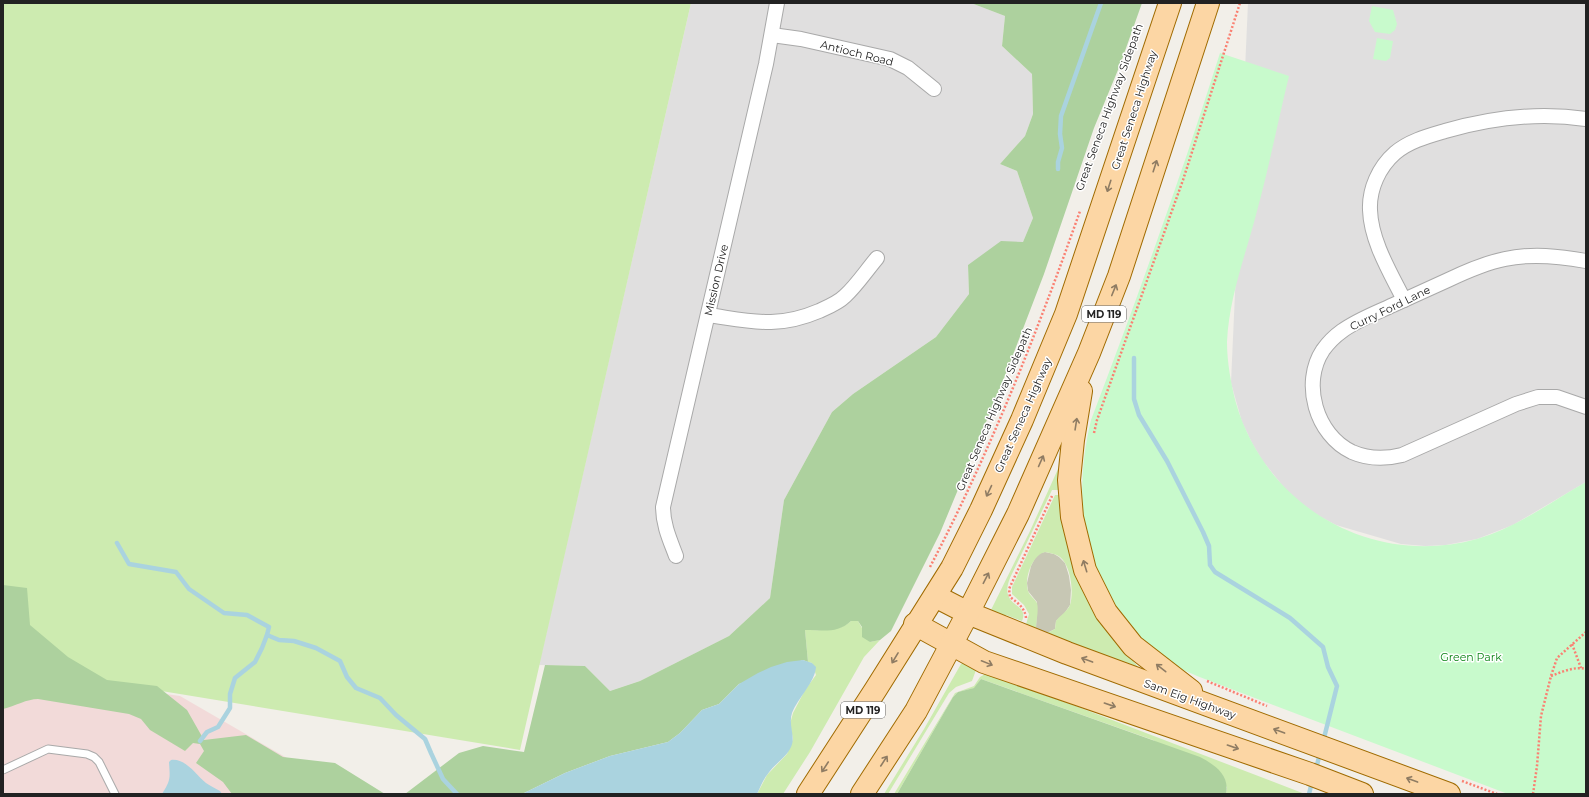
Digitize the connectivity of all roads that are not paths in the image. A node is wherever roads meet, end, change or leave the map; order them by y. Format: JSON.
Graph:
{"nodes":[{"id":1,"x":777,"y":3,"type":"edge"},
{"id":2,"x":1170,"y":3,"type":"edge"},
{"id":3,"x":1208,"y":3,"type":"edge"},
{"id":4,"x":772,"y":35,"type":"junction"},
{"id":5,"x":934,"y":89,"type":"dead end"},
{"id":6,"x":1586,"y":119,"type":"edge"},
{"id":7,"x":877,"y":258,"type":"dead end"},
{"id":8,"x":1586,"y":261,"type":"edge"},
{"id":9,"x":1404,"y":300,"type":"junction"},
{"id":10,"x":708,"y":315,"type":"junction"},
{"id":11,"x":1088,"y":354,"type":"junction"},
{"id":12,"x":1586,"y":407,"type":"edge"},
{"id":13,"x":676,"y":556,"type":"dead end"},
{"id":14,"x":935,"y":596,"type":"junction"},
{"id":15,"x":968,"y":613,"type":"junction"},
{"id":16,"x":916,"y":624,"type":"junction"},
{"id":17,"x":952,"y":645,"type":"junction"},
{"id":18,"x":1215,"y":708,"type":"junction"},
{"id":19,"x":3,"y":770,"type":"edge"},
{"id":20,"x":115,"y":794,"type":"edge"},
{"id":21,"x":808,"y":794,"type":"edge"},
{"id":22,"x":862,"y":794,"type":"edge"},
{"id":23,"x":1362,"y":794,"type":"edge"},
{"id":24,"x":1449,"y":794,"type":"edge"}],
"edges":[{"from":1,"to":4,"type":"street","name":"Mission Drive"},
{"from":2,"to":14,"type":"main road","name":"Great Seneca Highway","number":"MD 119","one_way":true},
{"from":11,"to":3,"type":"main road","number":"MD 119","one_way":true},
{"from":4,"to":5,"type":"street","name":"Antioch Road"},
{"from":4,"to":10,"type":"street","name":"Mission Drive"},
{"from":6,"to":9,"type":"street"},
{"from":7,"to":10,"type":"street"},
{"from":8,"to":9,"type":"street","name":"Curry Ford Lane"},
{"from":9,"to":12,"type":"street","name":"Curry Ford Lane"},
{"from":10,"to":13,"type":"street","name":"Mission Drive"},
{"from":15,"to":11,"type":"main road","number":"MD 119","one_way":true},
{"from":18,"to":11,"type":"main road","one_way":true},
{"from":14,"to":15,"type":"main road","name":"Sam Eig Highway"},
{"from":14,"to":16,"type":"main road","name":"Great Seneca Highway","number":"MD 119"},
{"from":15,"to":17,"type":"main road","number":"MD 119"},
{"from":18,"to":15,"type":"main road","name":"Sam Eig Highway","one_way":true},
{"from":16,"to":17,"type":"main road"},
{"from":16,"to":21,"type":"main road","name":"Great Seneca Highway","number":"MD 119","one_way":true},
{"from":22,"to":17,"type":"main road","number":"MD 119","one_way":true},
{"from":17,"to":23,"type":"main road","one_way":true},
{"from":24,"to":18,"type":"main road","name":"Sam Eig Highway","one_way":true},
{"from":19,"to":20,"type":"lane"}]}
